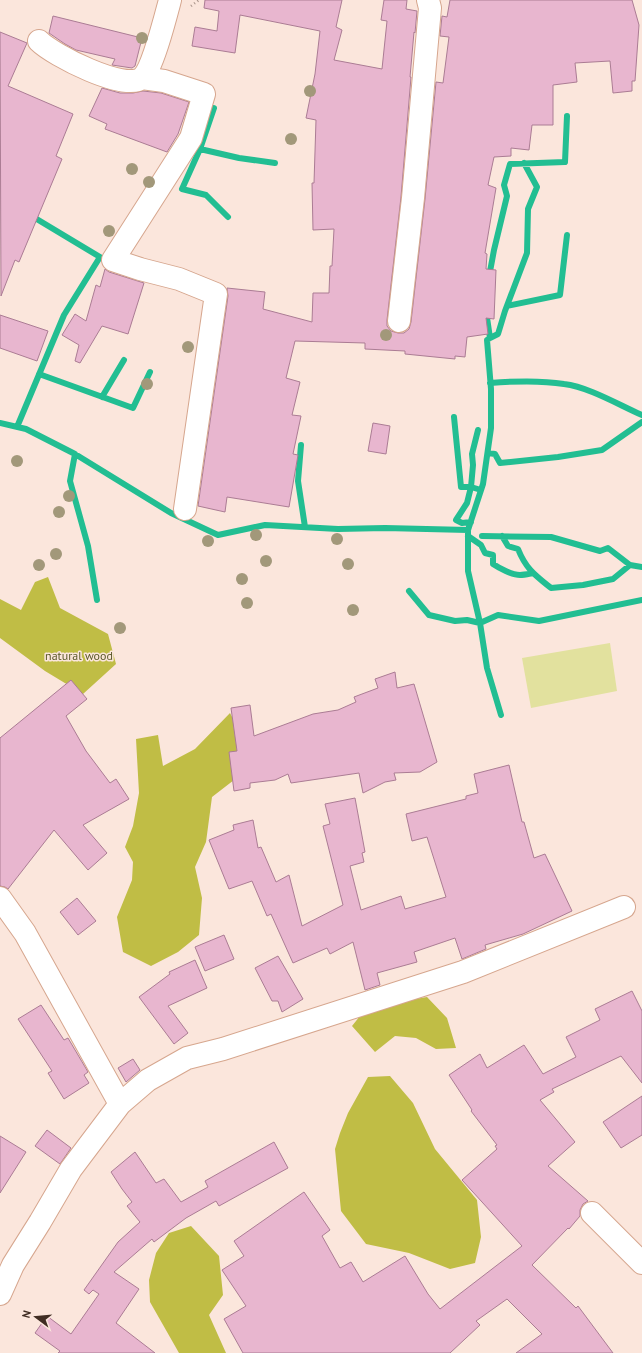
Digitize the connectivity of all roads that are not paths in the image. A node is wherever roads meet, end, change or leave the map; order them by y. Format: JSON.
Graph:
{"nodes":[{"id":1,"x":170,"y":0,"type":"edge"},
{"id":2,"x":428,"y":0,"type":"edge"},
{"id":3,"x":39,"y":41,"type":"dead end"},
{"id":4,"x":142,"y":78,"type":"junction"},
{"id":5,"x":399,"y":321,"type":"dead end"},
{"id":6,"x":185,"y":510,"type":"dead end"},
{"id":7,"x":0,"y":898,"type":"edge"},
{"id":8,"x":624,"y":907,"type":"dead end"},
{"id":9,"x":120,"y":1104,"type":"junction"},
{"id":10,"x":592,"y":1213,"type":"dead end"},
{"id":11,"x":642,"y":1263,"type":"edge"},
{"id":12,"x":0,"y":1294,"type":"edge"}],
"edges":[{"from":1,"to":4,"type":"street"},
{"from":2,"to":5,"type":"street"},
{"from":3,"to":4,"type":"street"},
{"from":4,"to":6,"type":"street"},
{"from":7,"to":9,"type":"street"},
{"from":8,"to":9,"type":"street"},
{"from":9,"to":12,"type":"street"},
{"from":10,"to":11,"type":"street"}]}
